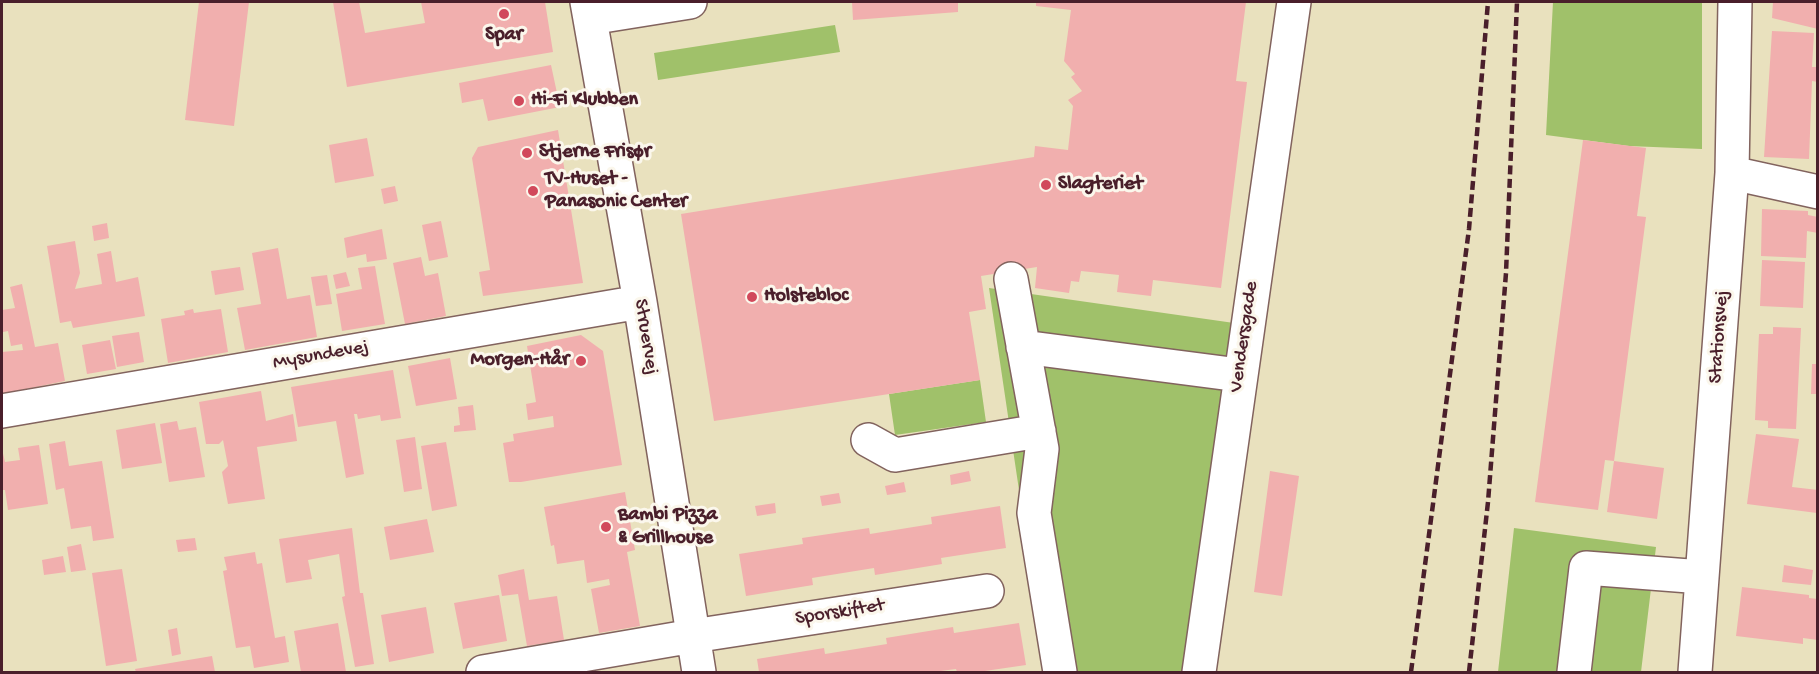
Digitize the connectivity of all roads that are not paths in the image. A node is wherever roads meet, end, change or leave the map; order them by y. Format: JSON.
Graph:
{"nodes":[{"id":1,"x":690,"y":2,"type":"edge"},
{"id":2,"x":1294,"y":2,"type":"edge"},
{"id":3,"x":1735,"y":2,"type":"edge"},
{"id":4,"x":589,"y":10,"type":"edge"},
{"id":5,"x":1732,"y":173,"type":"junction"},
{"id":6,"x":1818,"y":192,"type":"edge"},
{"id":7,"x":1011,"y":279,"type":"dead end"},
{"id":8,"x":640,"y":302,"type":"junction"},
{"id":9,"x":1023,"y":347,"type":"junction"},
{"id":10,"x":1239,"y":375,"type":"junction"},
{"id":11,"x":2,"y":411,"type":"edge"},
{"id":12,"x":1039,"y":431,"type":"junction"},
{"id":13,"x":868,"y":441,"type":"dead end"},
{"id":14,"x":1702,"y":577,"type":"junction"},
{"id":15,"x":987,"y":591,"type":"dead end"},
{"id":16,"x":693,"y":636,"type":"junction"},
{"id":17,"x":483,"y":672,"type":"edge"},
{"id":18,"x":699,"y":672,"type":"edge"},
{"id":19,"x":1060,"y":672,"type":"edge"},
{"id":20,"x":1199,"y":672,"type":"edge"},
{"id":21,"x":1574,"y":672,"type":"edge"},
{"id":22,"x":1695,"y":672,"type":"edge"}],
"edges":[{"from":1,"to":4,"type":"street"},
{"from":2,"to":10,"type":"street","name":"Vendersgade"},
{"from":3,"to":5,"type":"street","name":"Stationsvej"},
{"from":4,"to":8,"type":"street","name":"Struervej"},
{"from":5,"to":6,"type":"street"},
{"from":5,"to":14,"type":"street","name":"Stationsvej"},
{"from":7,"to":9,"type":"street"},
{"from":8,"to":11,"type":"street","name":"Mysundevej"},
{"from":8,"to":16,"type":"street","name":"Struervej"},
{"from":9,"to":10,"type":"street"},
{"from":9,"to":12,"type":"street"},
{"from":10,"to":20,"type":"street","name":"Vendersgade"},
{"from":12,"to":13,"type":"street"},
{"from":12,"to":19,"type":"street"},
{"from":14,"to":21,"type":"street"},
{"from":14,"to":22,"type":"street","name":"Stationsvej"},
{"from":15,"to":16,"type":"street","name":"Sporskiftet"},
{"from":16,"to":17,"type":"street","name":"Sporskiftet"},
{"from":16,"to":18,"type":"street","name":"Struervej"}]}
